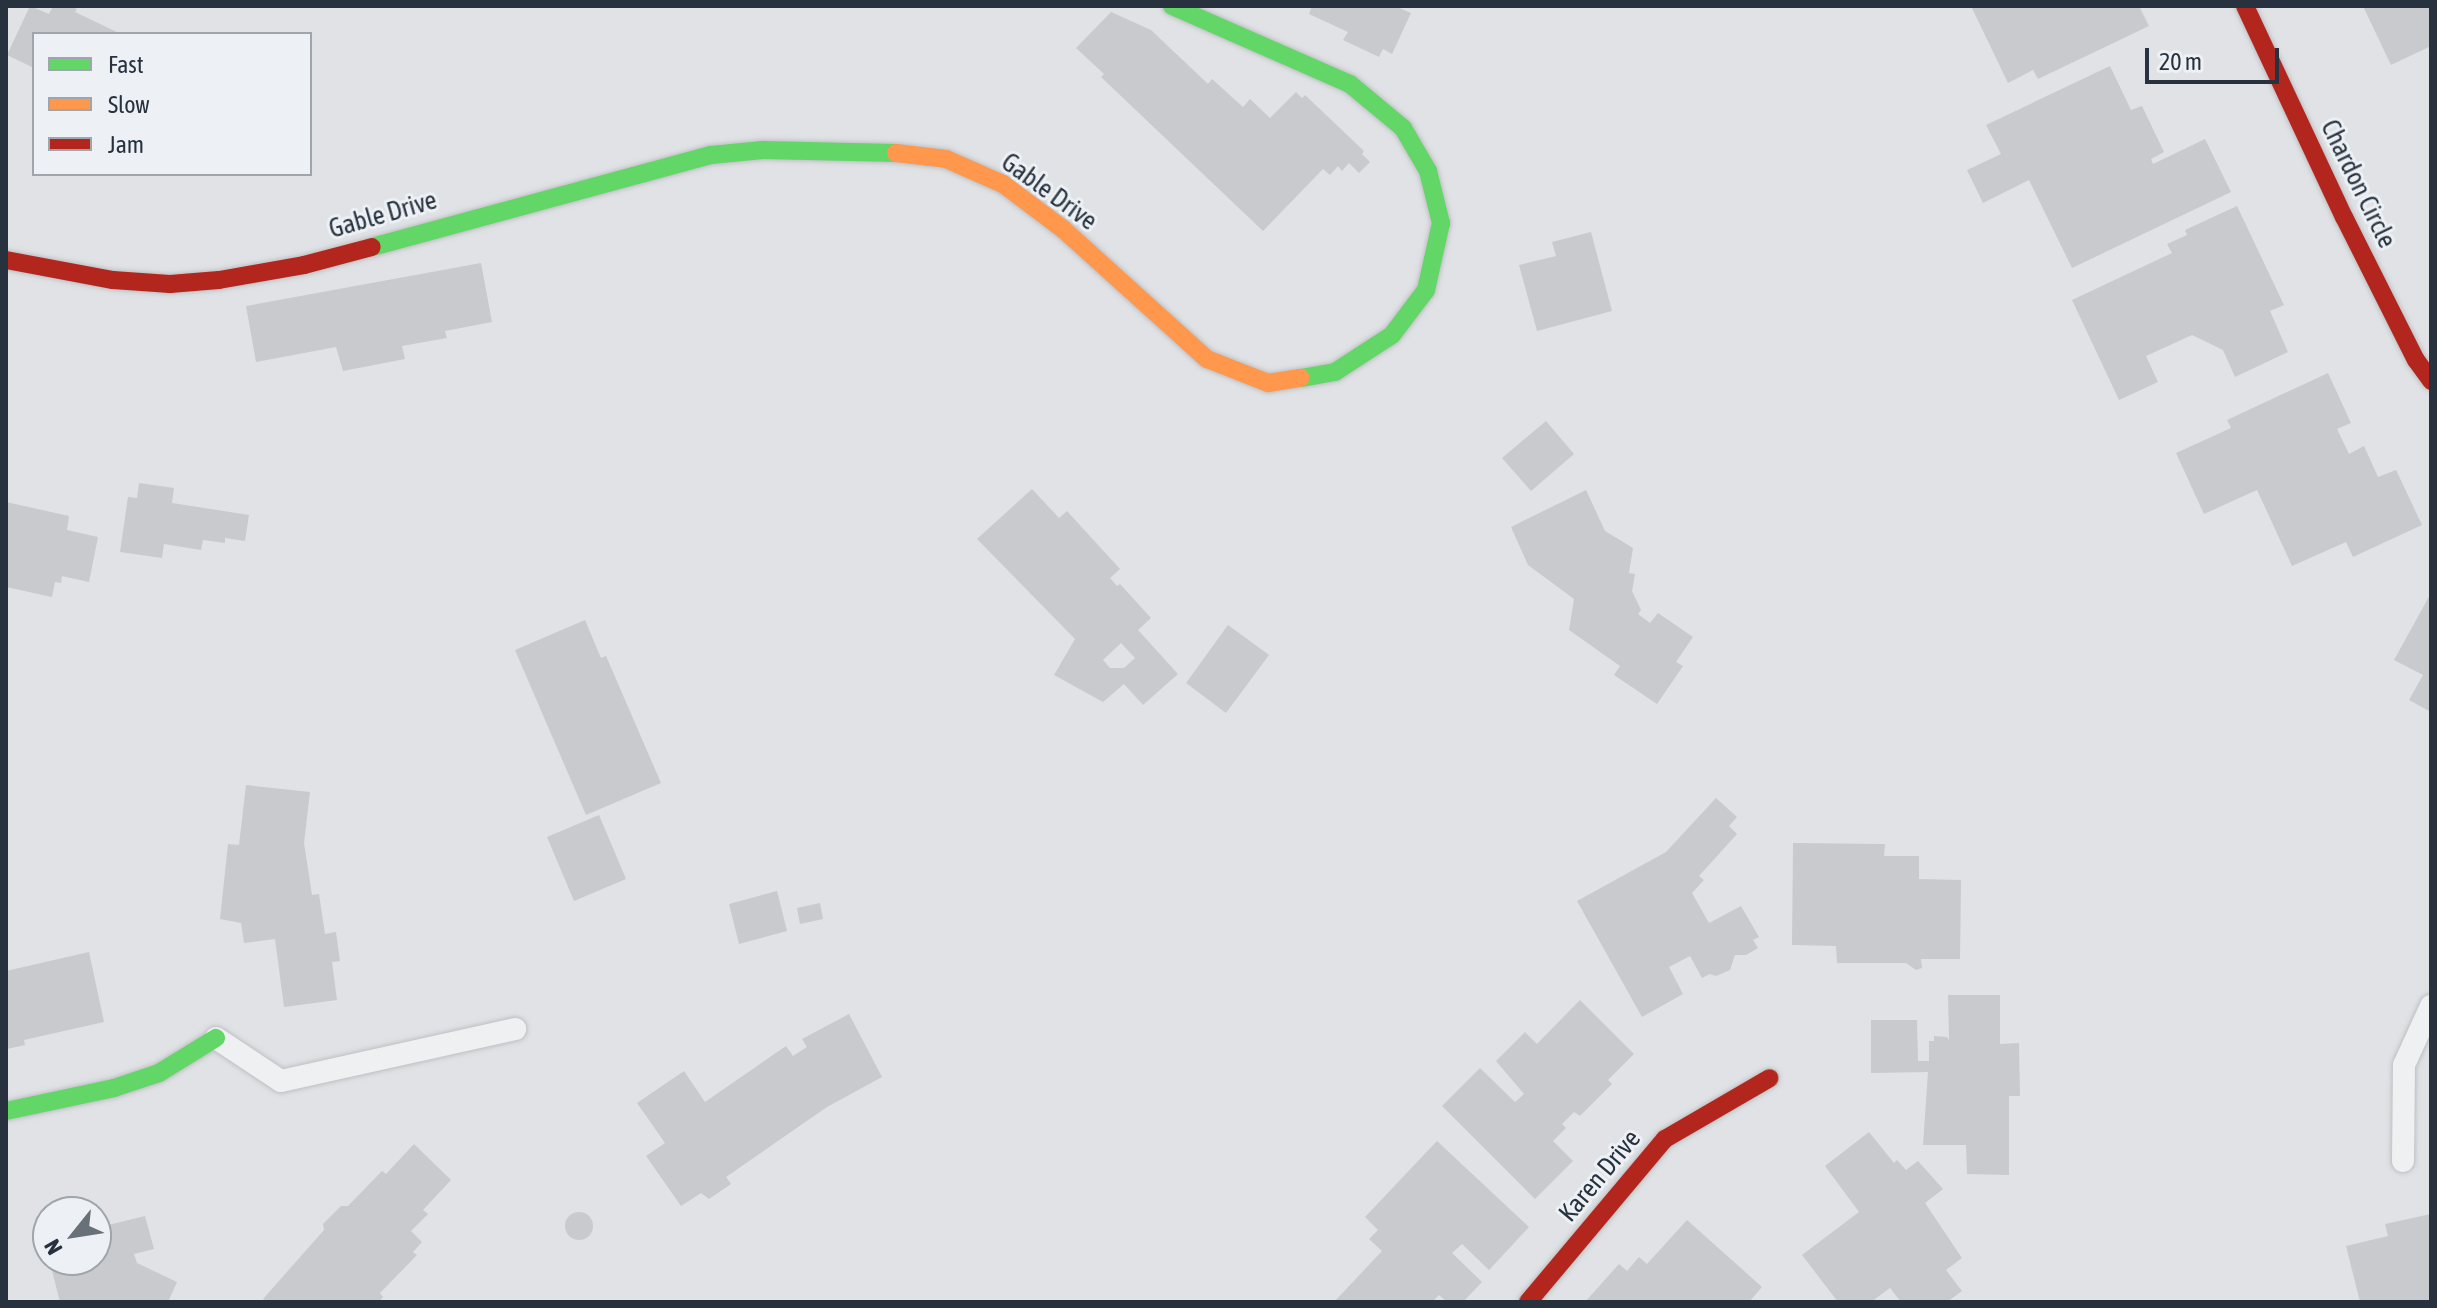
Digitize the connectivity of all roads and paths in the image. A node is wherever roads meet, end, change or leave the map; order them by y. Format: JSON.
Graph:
{"nodes":[{"id":1,"x":1172,"y":6,"type":"edge"},
{"id":2,"x":2245,"y":6,"type":"edge"},
{"id":3,"x":6,"y":260,"type":"edge"},
{"id":4,"x":2431,"y":381,"type":"edge"},
{"id":5,"x":2431,"y":1006,"type":"edge"},
{"id":6,"x":515,"y":1029,"type":"dead end"},
{"id":7,"x":216,"y":1038,"type":"joint"},
{"id":8,"x":1770,"y":1078,"type":"dead end"},
{"id":9,"x":6,"y":1111,"type":"edge"},
{"id":10,"x":2403,"y":1161,"type":"dead end"},
{"id":11,"x":1528,"y":1302,"type":"edge"}],
"edges":[{"from":1,"to":3,"type":"street","name":"Gable Drive"},
{"from":2,"to":4,"type":"street","name":"Chardon Circle"},
{"from":5,"to":10,"type":"lane"},
{"from":6,"to":7,"type":"lane"},
{"from":7,"to":9,"type":"street"},
{"from":8,"to":11,"type":"street","name":"Karen Drive"}]}
